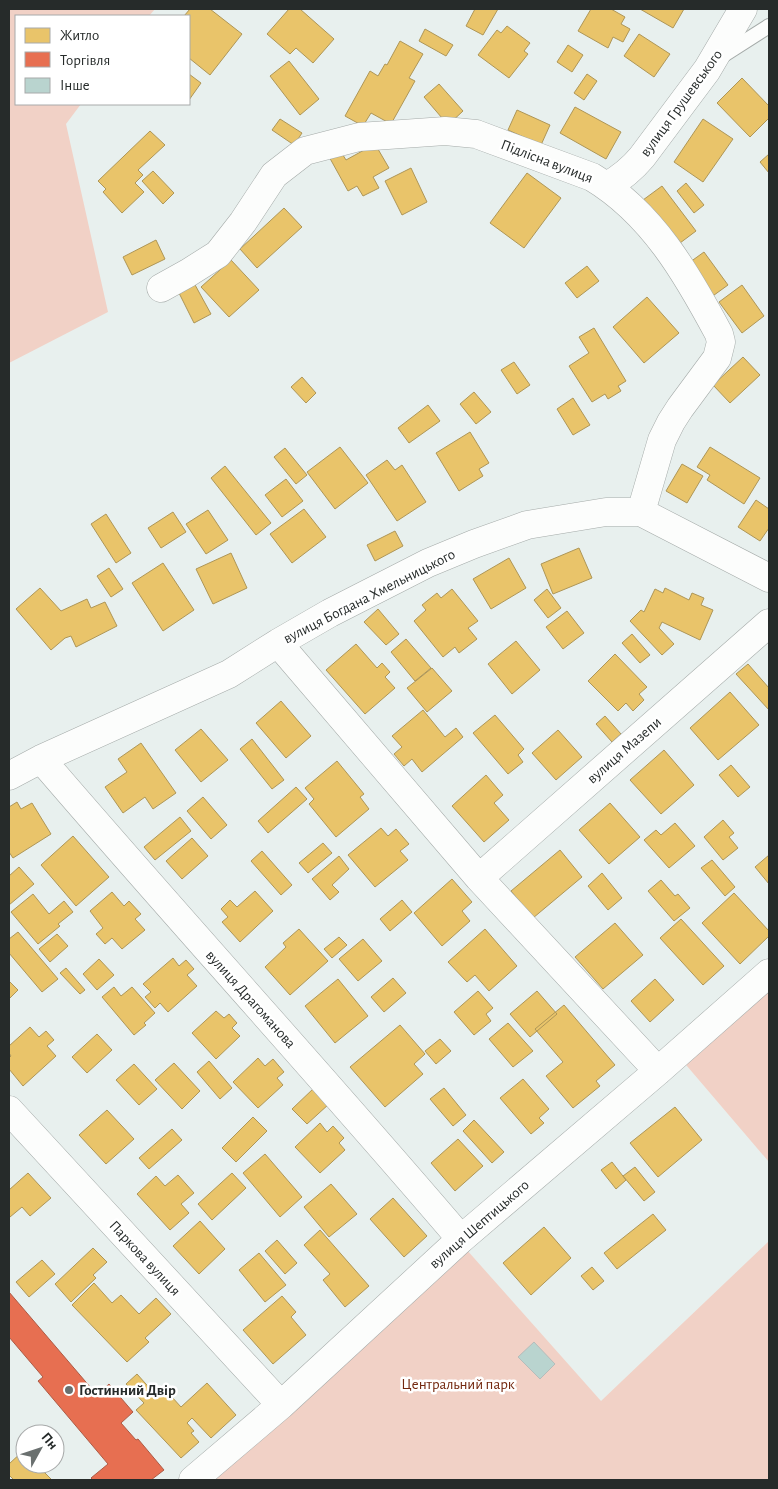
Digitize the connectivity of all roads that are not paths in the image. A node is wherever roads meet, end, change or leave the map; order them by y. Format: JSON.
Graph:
{"nodes":[{"id":1,"x":743,"y":9,"type":"edge"},
{"id":2,"x":769,"y":26,"type":"edge"},
{"id":3,"x":712,"y":61,"type":"junction"},
{"id":4,"x":607,"y":186,"type":"junction"},
{"id":5,"x":161,"y":288,"type":"dead end"},
{"id":6,"x":642,"y":512,"type":"junction"},
{"id":7,"x":769,"y":578,"type":"edge"},
{"id":8,"x":769,"y":622,"type":"edge"},
{"id":9,"x":278,"y":643,"type":"junction"},
{"id":10,"x":41,"y":759,"type":"junction"},
{"id":11,"x":9,"y":776,"type":"edge"},
{"id":12,"x":479,"y":878,"type":"junction"},
{"id":13,"x":769,"y":973,"type":"edge"},
{"id":14,"x":658,"y":1071,"type":"junction"},
{"id":15,"x":9,"y":1110,"type":"edge"},
{"id":16,"x":461,"y":1239,"type":"junction"},
{"id":17,"x":282,"y":1405,"type":"junction"},
{"id":18,"x":193,"y":1480,"type":"edge"}],
"edges":[{"from":1,"to":3,"type":"street","name":"вулиця Грушевського"},
{"from":2,"to":3,"type":"lane"},
{"from":3,"to":4,"type":"street","name":"вулиця Грушевського"},
{"from":4,"to":5,"type":"street","name":"Підлісна вулиця"},
{"from":4,"to":6,"type":"street","name":"Підлісна вулиця"},
{"from":6,"to":7,"type":"street","name":"вулиця Богдана Хмельницького"},
{"from":6,"to":9,"type":"street","name":"вулиця Богдана Хмельницького"},
{"from":8,"to":12,"type":"street","name":"вулиця Мазепи"},
{"from":9,"to":10,"type":"street","name":"вулиця Богдана Хмельницького"},
{"from":9,"to":12,"type":"street"},
{"from":10,"to":11,"type":"street","name":"вулиця Богдана Хмельницького"},
{"from":10,"to":16,"type":"street","name":"вулиця Драгоманова"},
{"from":12,"to":14,"type":"street"},
{"from":13,"to":14,"type":"street","name":"вулиця Шептицького"},
{"from":14,"to":16,"type":"street","name":"вулиця Шептицького"},
{"from":15,"to":17,"type":"street","name":"Паркова вулиця"},
{"from":16,"to":17,"type":"street","name":"вулиця Шептицького"},
{"from":17,"to":18,"type":"street","name":"вулиця Шептицького"}]}
